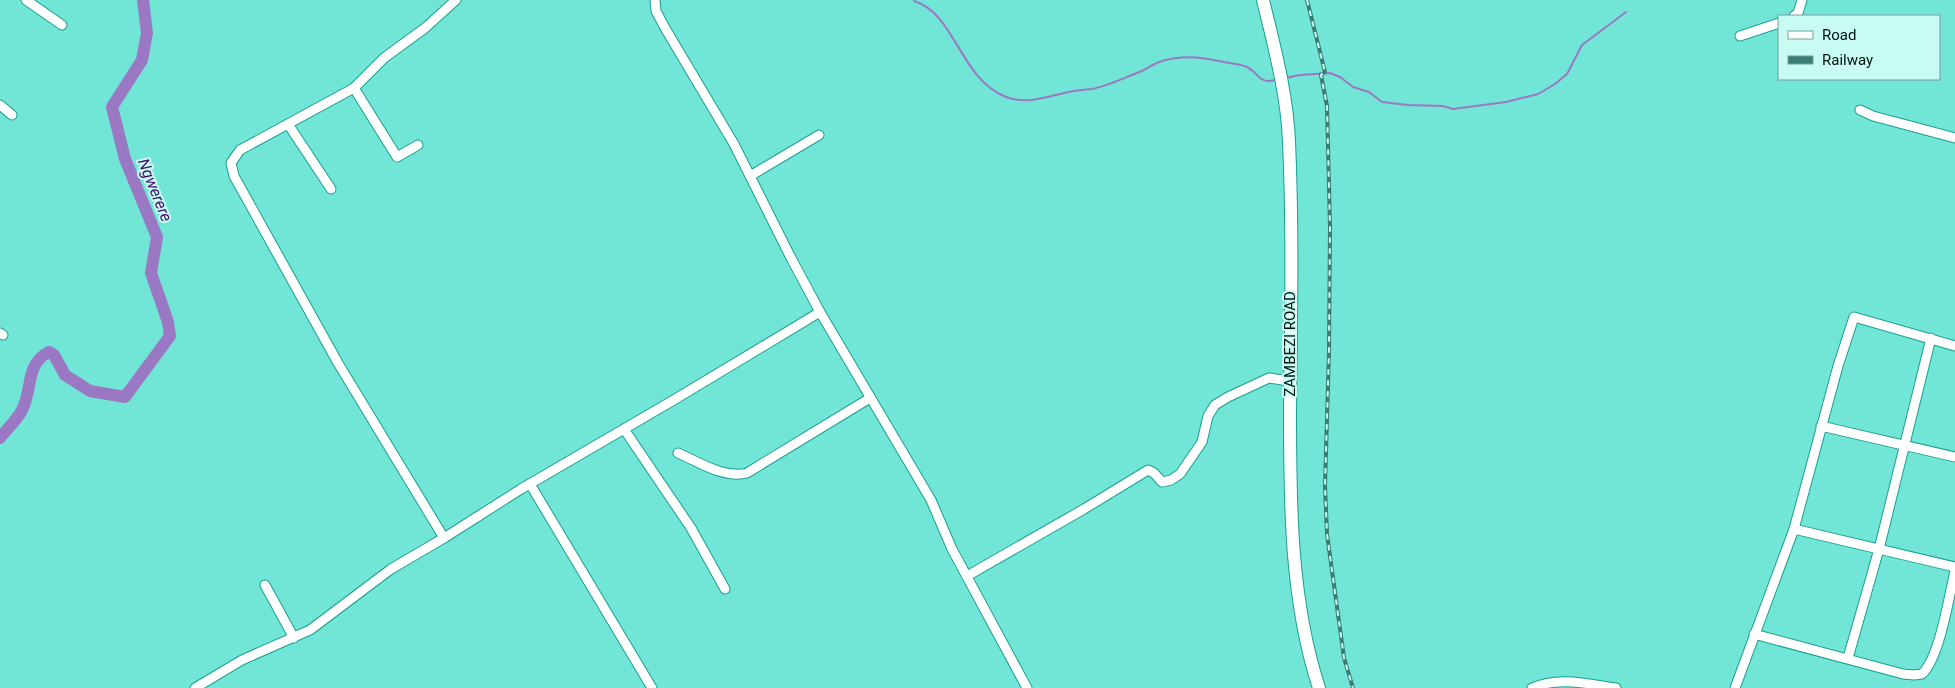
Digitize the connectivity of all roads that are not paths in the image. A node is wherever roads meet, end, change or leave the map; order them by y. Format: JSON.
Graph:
{"nodes":[{"id":1,"x":26,"y":0,"type":"edge"},
{"id":2,"x":456,"y":0,"type":"edge"},
{"id":3,"x":655,"y":0,"type":"edge"},
{"id":4,"x":1263,"y":0,"type":"edge"},
{"id":5,"x":1802,"y":0,"type":"edge"},
{"id":6,"x":1795,"y":15,"type":"edge"},
{"id":7,"x":1778,"y":23,"type":"edge"},
{"id":8,"x":62,"y":25,"type":"dead end"},
{"id":9,"x":1740,"y":36,"type":"dead end"},
{"id":10,"x":354,"y":88,"type":"junction"},
{"id":11,"x":0,"y":105,"type":"edge"},
{"id":12,"x":1860,"y":110,"type":"dead end"},
{"id":13,"x":12,"y":115,"type":"dead end"},
{"id":14,"x":288,"y":124,"type":"junction"},
{"id":15,"x":819,"y":135,"type":"dead end"},
{"id":16,"x":1955,"y":138,"type":"edge"},
{"id":17,"x":418,"y":145,"type":"dead end"},
{"id":18,"x":750,"y":176,"type":"junction"},
{"id":19,"x":331,"y":189,"type":"dead end"},
{"id":20,"x":820,"y":312,"type":"junction"},
{"id":21,"x":1931,"y":338,"type":"junction"},
{"id":22,"x":1955,"y":346,"type":"edge"},
{"id":23,"x":1290,"y":381,"type":"junction"},
{"id":24,"x":870,"y":398,"type":"junction"},
{"id":25,"x":1821,"y":426,"type":"junction"},
{"id":26,"x":624,"y":429,"type":"junction"},
{"id":27,"x":1904,"y":446,"type":"junction"},
{"id":28,"x":678,"y":453,"type":"dead end"},
{"id":29,"x":1955,"y":457,"type":"edge"},
{"id":30,"x":530,"y":484,"type":"junction"},
{"id":31,"x":1794,"y":528,"type":"junction"},
{"id":32,"x":444,"y":538,"type":"junction"},
{"id":33,"x":1879,"y":549,"type":"junction"},
{"id":34,"x":1955,"y":567,"type":"edge"},
{"id":35,"x":1955,"y":571,"type":"edge"},
{"id":36,"x":967,"y":576,"type":"junction"},
{"id":37,"x":265,"y":585,"type":"dead end"},
{"id":38,"x":725,"y":589,"type":"dead end"},
{"id":39,"x":1754,"y":634,"type":"junction"},
{"id":40,"x":294,"y":638,"type":"junction"},
{"id":41,"x":1848,"y":658,"type":"junction"},
{"id":42,"x":195,"y":688,"type":"edge"},
{"id":43,"x":652,"y":688,"type":"edge"},
{"id":44,"x":1027,"y":688,"type":"edge"},
{"id":45,"x":1319,"y":688,"type":"edge"},
{"id":46,"x":1532,"y":688,"type":"edge"},
{"id":47,"x":1616,"y":688,"type":"edge"},
{"id":48,"x":1735,"y":688,"type":"edge"}],
"edges":[{"from":1,"to":8,"type":"street"},
{"from":2,"to":10,"type":"street"},
{"from":3,"to":18,"type":"street"},
{"from":4,"to":23,"type":"main road","name":"ZAMBEZI ROAD"},
{"from":5,"to":6,"type":"street"},
{"from":7,"to":9,"type":"street"},
{"from":10,"to":14,"type":"street"},
{"from":10,"to":17,"type":"street"},
{"from":11,"to":13,"type":"street"},
{"from":12,"to":16,"type":"street"},
{"from":14,"to":19,"type":"street"},
{"from":14,"to":32,"type":"street"},
{"from":15,"to":18,"type":"street"},
{"from":18,"to":20,"type":"street"},
{"from":20,"to":24,"type":"street"},
{"from":20,"to":26,"type":"street"},
{"from":21,"to":22,"type":"street"},
{"from":21,"to":25,"type":"street"},
{"from":21,"to":27,"type":"street"},
{"from":23,"to":36,"type":"street"},
{"from":23,"to":45,"type":"main road","name":"ZAMBEZI ROAD"},
{"from":24,"to":28,"type":"street"},
{"from":24,"to":36,"type":"street"},
{"from":25,"to":27,"type":"street"},
{"from":25,"to":31,"type":"street"},
{"from":26,"to":30,"type":"street"},
{"from":26,"to":38,"type":"street"},
{"from":27,"to":29,"type":"street"},
{"from":27,"to":33,"type":"street"},
{"from":30,"to":32,"type":"street"},
{"from":30,"to":43,"type":"street"},
{"from":31,"to":33,"type":"street"},
{"from":31,"to":39,"type":"street"},
{"from":32,"to":40,"type":"street"},
{"from":33,"to":34,"type":"street"},
{"from":33,"to":41,"type":"street"},
{"from":35,"to":41,"type":"street"},
{"from":36,"to":44,"type":"street"},
{"from":37,"to":40,"type":"street"},
{"from":39,"to":41,"type":"street"},
{"from":39,"to":48,"type":"street"},
{"from":40,"to":42,"type":"street"},
{"from":46,"to":47,"type":"street"}]}
